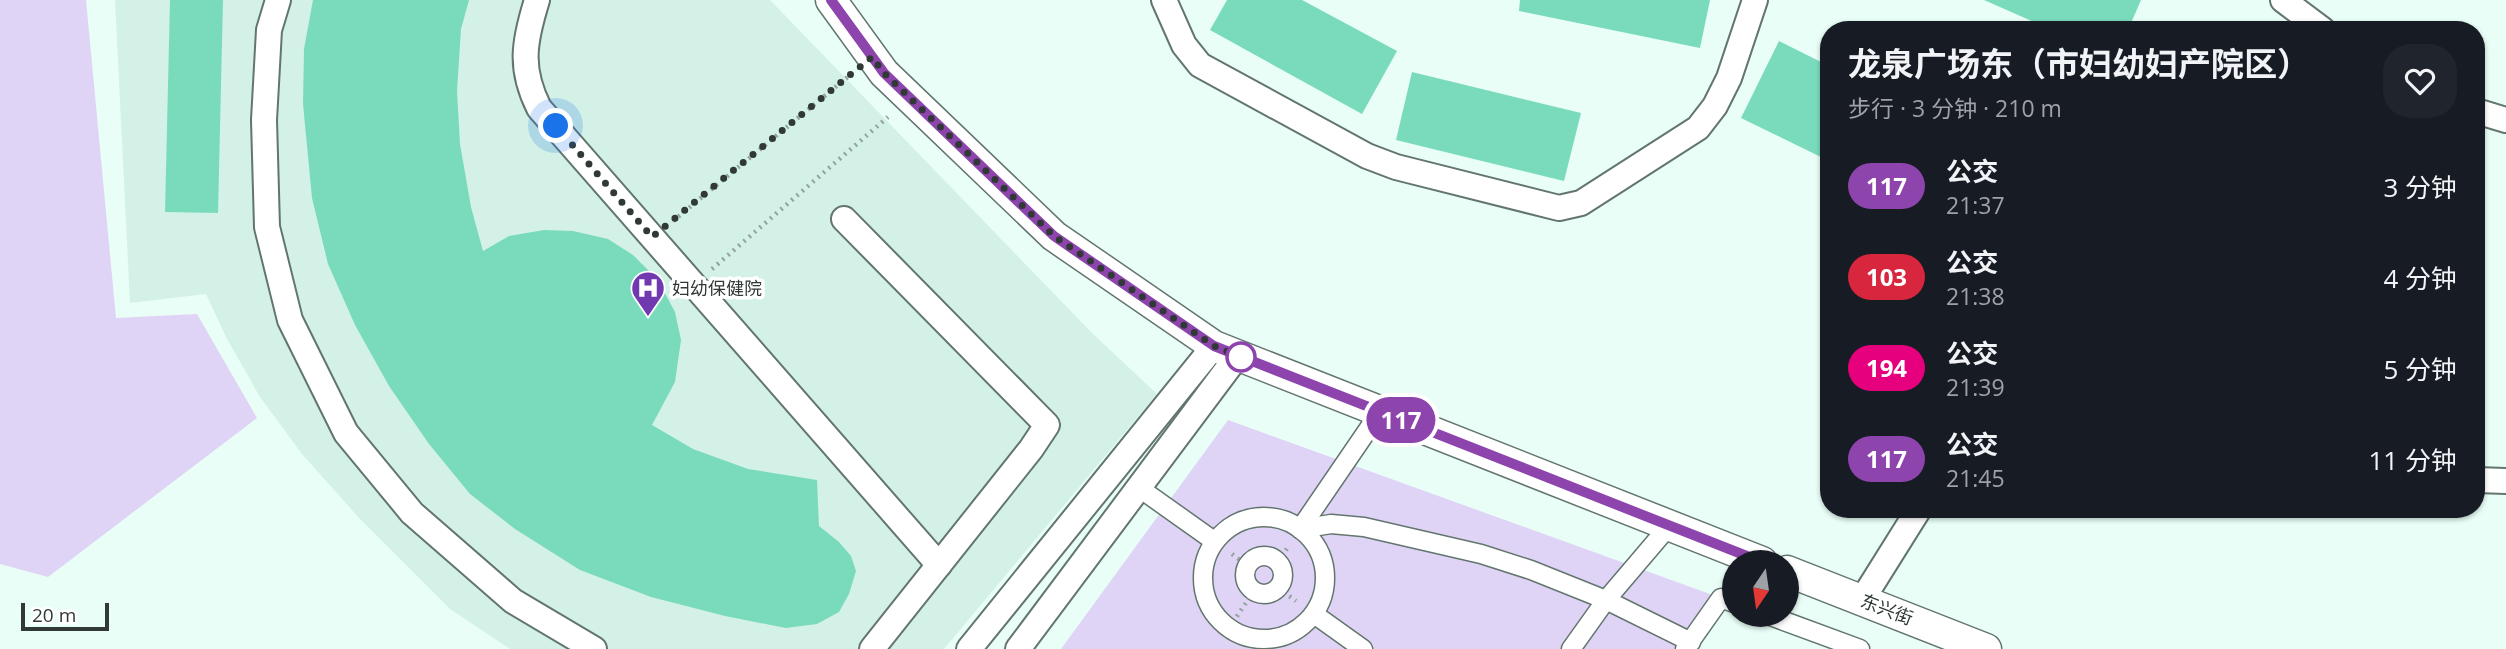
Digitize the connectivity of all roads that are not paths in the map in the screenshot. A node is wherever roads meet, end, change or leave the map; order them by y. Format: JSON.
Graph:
{"nodes":[{"id":1,"x":278,"y":0,"type":"edge"},
{"id":2,"x":537,"y":0,"type":"edge"},
{"id":3,"x":831,"y":0,"type":"edge"},
{"id":4,"x":1164,"y":0,"type":"edge"},
{"id":5,"x":1755,"y":0,"type":"edge"},
{"id":6,"x":2283,"y":0,"type":"edge"},
{"id":7,"x":2311,"y":21,"type":"edge"},
{"id":8,"x":2485,"y":114,"type":"edge"},
{"id":9,"x":2506,"y":120,"type":"edge"},
{"id":10,"x":844,"y":219,"type":"dead end"},
{"id":11,"x":1226,"y":351,"type":"junction"},
{"id":12,"x":1380,"y":412,"type":"junction"},
{"id":13,"x":2485,"y":480,"type":"edge"},
{"id":14,"x":2506,"y":481,"type":"edge"},
{"id":15,"x":1139,"y":487,"type":"junction"},
{"id":16,"x":1913,"y":518,"type":"edge"},
{"id":17,"x":1669,"y":526,"type":"junction"},
{"id":18,"x":1300,"y":529,"type":"junction"},
{"id":19,"x":1214,"y":541,"type":"junction"},
{"id":20,"x":1731,"y":550,"type":"edge"},
{"id":21,"x":939,"y":565,"type":"junction"},
{"id":22,"x":1799,"y":576,"type":"edge"},
{"id":23,"x":1722,"y":598,"type":"edge"},
{"id":24,"x":1606,"y":600,"type":"junction"},
{"id":25,"x":1862,"y":600,"type":"junction"},
{"id":26,"x":1314,"y":614,"type":"junction"},
{"id":27,"x":1799,"y":627,"type":"edge"},
{"id":28,"x":1237,"y":637,"type":"edge"},
{"id":29,"x":1688,"y":645,"type":"edge"},
{"id":30,"x":594,"y":649,"type":"edge"},
{"id":31,"x":872,"y":649,"type":"edge"},
{"id":32,"x":969,"y":649,"type":"edge"},
{"id":33,"x":1017,"y":649,"type":"edge"},
{"id":34,"x":1363,"y":649,"type":"edge"},
{"id":35,"x":1571,"y":649,"type":"edge"},
{"id":36,"x":1860,"y":649,"type":"edge"},
{"id":37,"x":1986,"y":649,"type":"edge"}],
"edges":[{"from":1,"to":30,"type":"street"},
{"from":2,"to":21,"type":"street"},
{"from":3,"to":11,"type":"street"},
{"from":4,"to":5,"type":"street"},
{"from":6,"to":7,"type":"street"},
{"from":8,"to":9,"type":"street"},
{"from":10,"to":21,"type":"street"},
{"from":11,"to":12,"type":"street"},
{"from":11,"to":15,"type":"street"},
{"from":11,"to":32,"type":"street"},
{"from":12,"to":17,"type":"street"},
{"from":12,"to":18,"type":"street"},
{"from":13,"to":14,"type":"street"},
{"from":15,"to":19,"type":"street"},
{"from":15,"to":33,"type":"street"},
{"from":16,"to":25,"type":"street"},
{"from":17,"to":20,"type":"street"},
{"from":17,"to":24,"type":"street"},
{"from":18,"to":19,"type":"street"},
{"from":18,"to":24,"type":"street"},
{"from":18,"to":26,"type":"street"},
{"from":19,"to":28,"type":"street"},
{"from":21,"to":31,"type":"street"},
{"from":22,"to":25,"type":"street","name":"东兴街"},
{"from":23,"to":29,"type":"street"},
{"from":24,"to":29,"type":"street"},
{"from":24,"to":35,"type":"street"},
{"from":25,"to":37,"type":"street","name":"东兴街"},
{"from":26,"to":28,"type":"street"},
{"from":26,"to":34,"type":"street"},
{"from":27,"to":36,"type":"street"}]}
